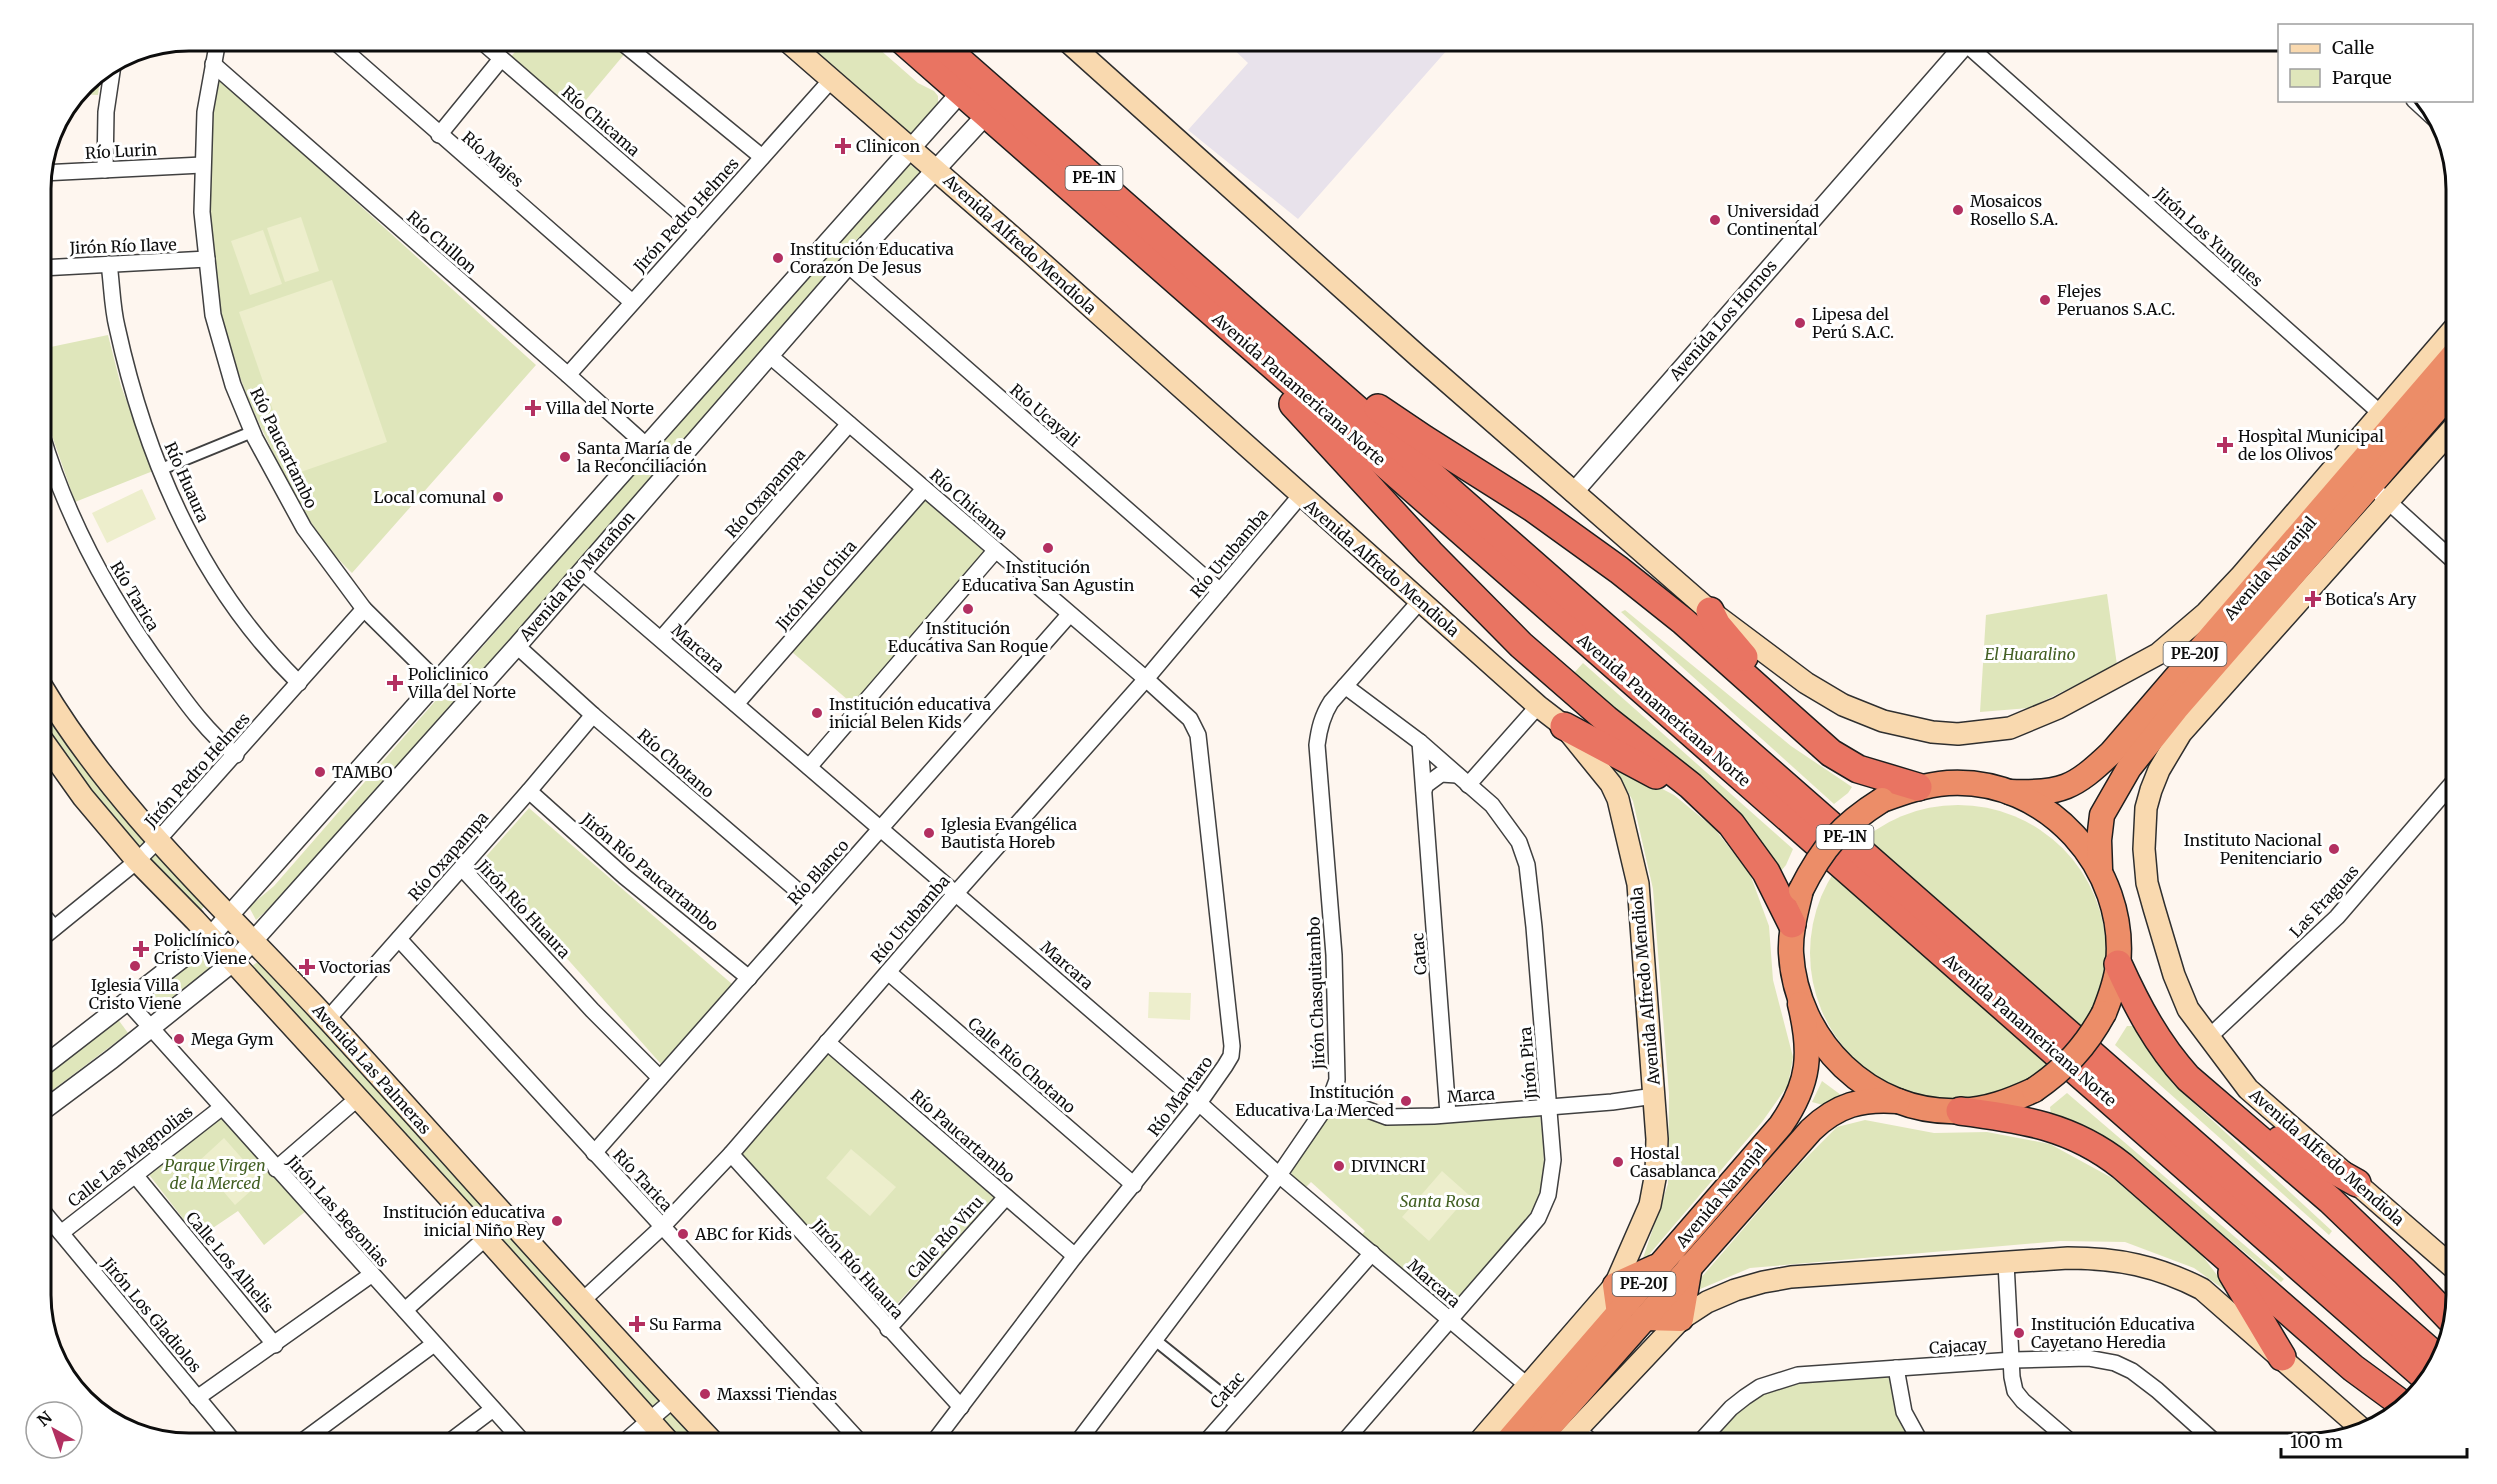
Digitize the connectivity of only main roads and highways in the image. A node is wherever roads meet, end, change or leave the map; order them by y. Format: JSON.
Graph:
{"nodes":[{"id":1,"x":798,"y":51,"type":"edge"},
{"id":2,"x":914,"y":51,"type":"edge"},
{"id":3,"x":948,"y":51,"type":"edge"},
{"id":4,"x":1078,"y":51,"type":"edge"},
{"id":5,"x":1248,"y":328,"type":"junction"},
{"id":6,"x":2446,"y":340,"type":"edge"},
{"id":7,"x":2446,"y":362,"type":"edge"},
{"id":8,"x":2446,"y":399,"type":"edge"},
{"id":9,"x":2387,"y":420,"type":"junction"},
{"id":10,"x":2446,"y":436,"type":"edge"},
{"id":11,"x":2379,"y":493,"type":"junction"},
{"id":12,"x":2279,"y":544,"type":"junction"},
{"id":13,"x":1710,"y":611,"type":"junction"},
{"id":14,"x":51,"y":700,"type":"edge"},
{"id":15,"x":1788,"y":715,"type":"junction"},
{"id":16,"x":1564,"y":726,"type":"junction"},
{"id":17,"x":2181,"y":733,"type":"joint"},
{"id":18,"x":51,"y":752,"type":"edge"},
{"id":19,"x":1692,"y":786,"type":"junction"},
{"id":20,"x":1918,"y":787,"type":"junction"},
{"id":21,"x":2010,"y":792,"type":"junction"},
{"id":22,"x":2100,"y":869,"type":"junction"},
{"id":23,"x":1792,"y":924,"type":"junction"},
{"id":24,"x":2118,"y":964,"type":"junction"},
{"id":25,"x":1800,"y":1004,"type":"junction"},
{"id":26,"x":1898,"y":1101,"type":"junction"},
{"id":27,"x":2219,"y":1106,"type":"junction"},
{"id":28,"x":1960,"y":1111,"type":"junction"},
{"id":29,"x":2357,"y":1184,"type":"junction"},
{"id":30,"x":2217,"y":1249,"type":"junction"},
{"id":31,"x":2446,"y":1261,"type":"edge"},
{"id":32,"x":1662,"y":1264,"type":"junction"},
{"id":33,"x":1690,"y":1266,"type":"junction"},
{"id":34,"x":1615,"y":1285,"type":"junction"},
{"id":35,"x":1619,"y":1314,"type":"junction"},
{"id":36,"x":2445,"y":1314,"type":"edge"},
{"id":37,"x":1644,"y":1318,"type":"junction"},
{"id":38,"x":1681,"y":1319,"type":"junction"},
{"id":39,"x":2432,"y":1353,"type":"edge"},
{"id":40,"x":2282,"y":1357,"type":"junction"},
{"id":41,"x":2421,"y":1373,"type":"edge"},
{"id":42,"x":2397,"y":1400,"type":"edge"},
{"id":43,"x":2356,"y":1424,"type":"edge"},
{"id":44,"x":660,"y":1433,"type":"edge"},
{"id":45,"x":704,"y":1433,"type":"edge"},
{"id":46,"x":1487,"y":1433,"type":"edge"},
{"id":47,"x":1515,"y":1433,"type":"edge"},
{"id":48,"x":1544,"y":1433,"type":"edge"},
{"id":49,"x":1573,"y":1433,"type":"edge"}],
"edges":[{"from":1,"to":16,"type":"main road","name":"Avenida Alfredo Mendiola"},
{"from":2,"to":5,"type":"highway","name":"Avenida Panamericana Norte","number":"PE-1N"},
{"from":3,"to":5,"type":"highway","name":"Avenida Panamericana Norte","number":"PE-1N"},
{"from":4,"to":13,"type":"main road"},
{"from":5,"to":15,"type":"highway"},
{"from":5,"to":19,"type":"highway"},
{"from":5,"to":39,"type":"highway","name":"Avenida Panamericana Norte","number":"PE-1N"},
{"from":5,"to":41,"type":"highway","name":"Avenida Panamericana Norte","number":"PE-1N"},
{"from":6,"to":9,"type":"main road","name":"Avenida Naranjal"},
{"from":7,"to":9,"type":"highway","name":"Avenida Naranjal","number":"PE-20J"},
{"from":8,"to":11,"type":"highway","name":"Avenida Naranjal","number":"PE-20J"},
{"from":9,"to":12,"type":"main road","name":"Avenida Naranjal"},
{"from":9,"to":12,"type":"highway","name":"Avenida Naranjal","number":"PE-20J"},
{"from":10,"to":11,"type":"main road","name":"Avenida Naranjal"},
{"from":11,"to":17,"type":"main road","name":"Avenida Naranjal"},
{"from":11,"to":22,"type":"highway","name":"Avenida Naranjal","number":"PE-20J"},
{"from":12,"to":13,"type":"main road","name":"Avenida Naranjal"},
{"from":12,"to":21,"type":"highway","name":"Avenida Naranjal","number":"PE-20J"},
{"from":13,"to":15,"type":"highway"},
{"from":14,"to":45,"type":"main road","name":"Avenida Las Palmeras"},
{"from":15,"to":20,"type":"highway"},
{"from":16,"to":19,"type":"highway"},
{"from":16,"to":34,"type":"main road","name":"Avenida Alfredo Mendiola"},
{"from":17,"to":29,"type":"main road","name":"Avenida Alfredo Mendiola"},
{"from":18,"to":44,"type":"main road","name":"Avenida Las Palmeras"},
{"from":19,"to":23,"type":"highway"},
{"from":20,"to":21,"type":"highway","number":"PE-20J"},
{"from":20,"to":23,"type":"highway","number":"PE-20J","bridge":true},
{"from":21,"to":22,"type":"highway","number":"PE-20J"},
{"from":22,"to":24,"type":"highway","number":"PE-20J"},
{"from":23,"to":25,"type":"highway","number":"PE-20J"},
{"from":24,"to":27,"type":"highway"},
{"from":24,"to":28,"type":"highway","number":"PE-20J","bridge":true},
{"from":25,"to":26,"type":"highway","number":"PE-20J"},
{"from":25,"to":32,"type":"highway","name":"Avenida Naranjal","number":"PE-20J"},
{"from":26,"to":28,"type":"highway","number":"PE-20J"},
{"from":26,"to":33,"type":"highway","name":"Avenida Naranjal","number":"PE-20J"},
{"from":27,"to":29,"type":"highway"},
{"from":27,"to":36,"type":"highway"},
{"from":28,"to":30,"type":"highway"},
{"from":29,"to":31,"type":"main road","name":"Avenida Alfredo Mendiola"},
{"from":30,"to":40,"type":"highway"},
{"from":30,"to":42,"type":"highway"},
{"from":32,"to":34,"type":"highway"},
{"from":32,"to":35,"type":"highway","name":"Avenida Naranjal","number":"PE-20J"},
{"from":33,"to":37,"type":"highway","name":"Avenida Naranjal","number":"PE-20J"},
{"from":33,"to":38,"type":"highway"},
{"from":34,"to":35,"type":"highway"},
{"from":34,"to":46,"type":"main road"},
{"from":35,"to":47,"type":"highway","name":"Avenida Naranjal","number":"PE-20J"},
{"from":37,"to":38,"type":"highway"},
{"from":37,"to":48,"type":"highway","name":"Avenida Naranjal","number":"PE-20J"},
{"from":38,"to":40,"type":"main road"},
{"from":38,"to":49,"type":"main road"},
{"from":40,"to":43,"type":"main road"}]}
